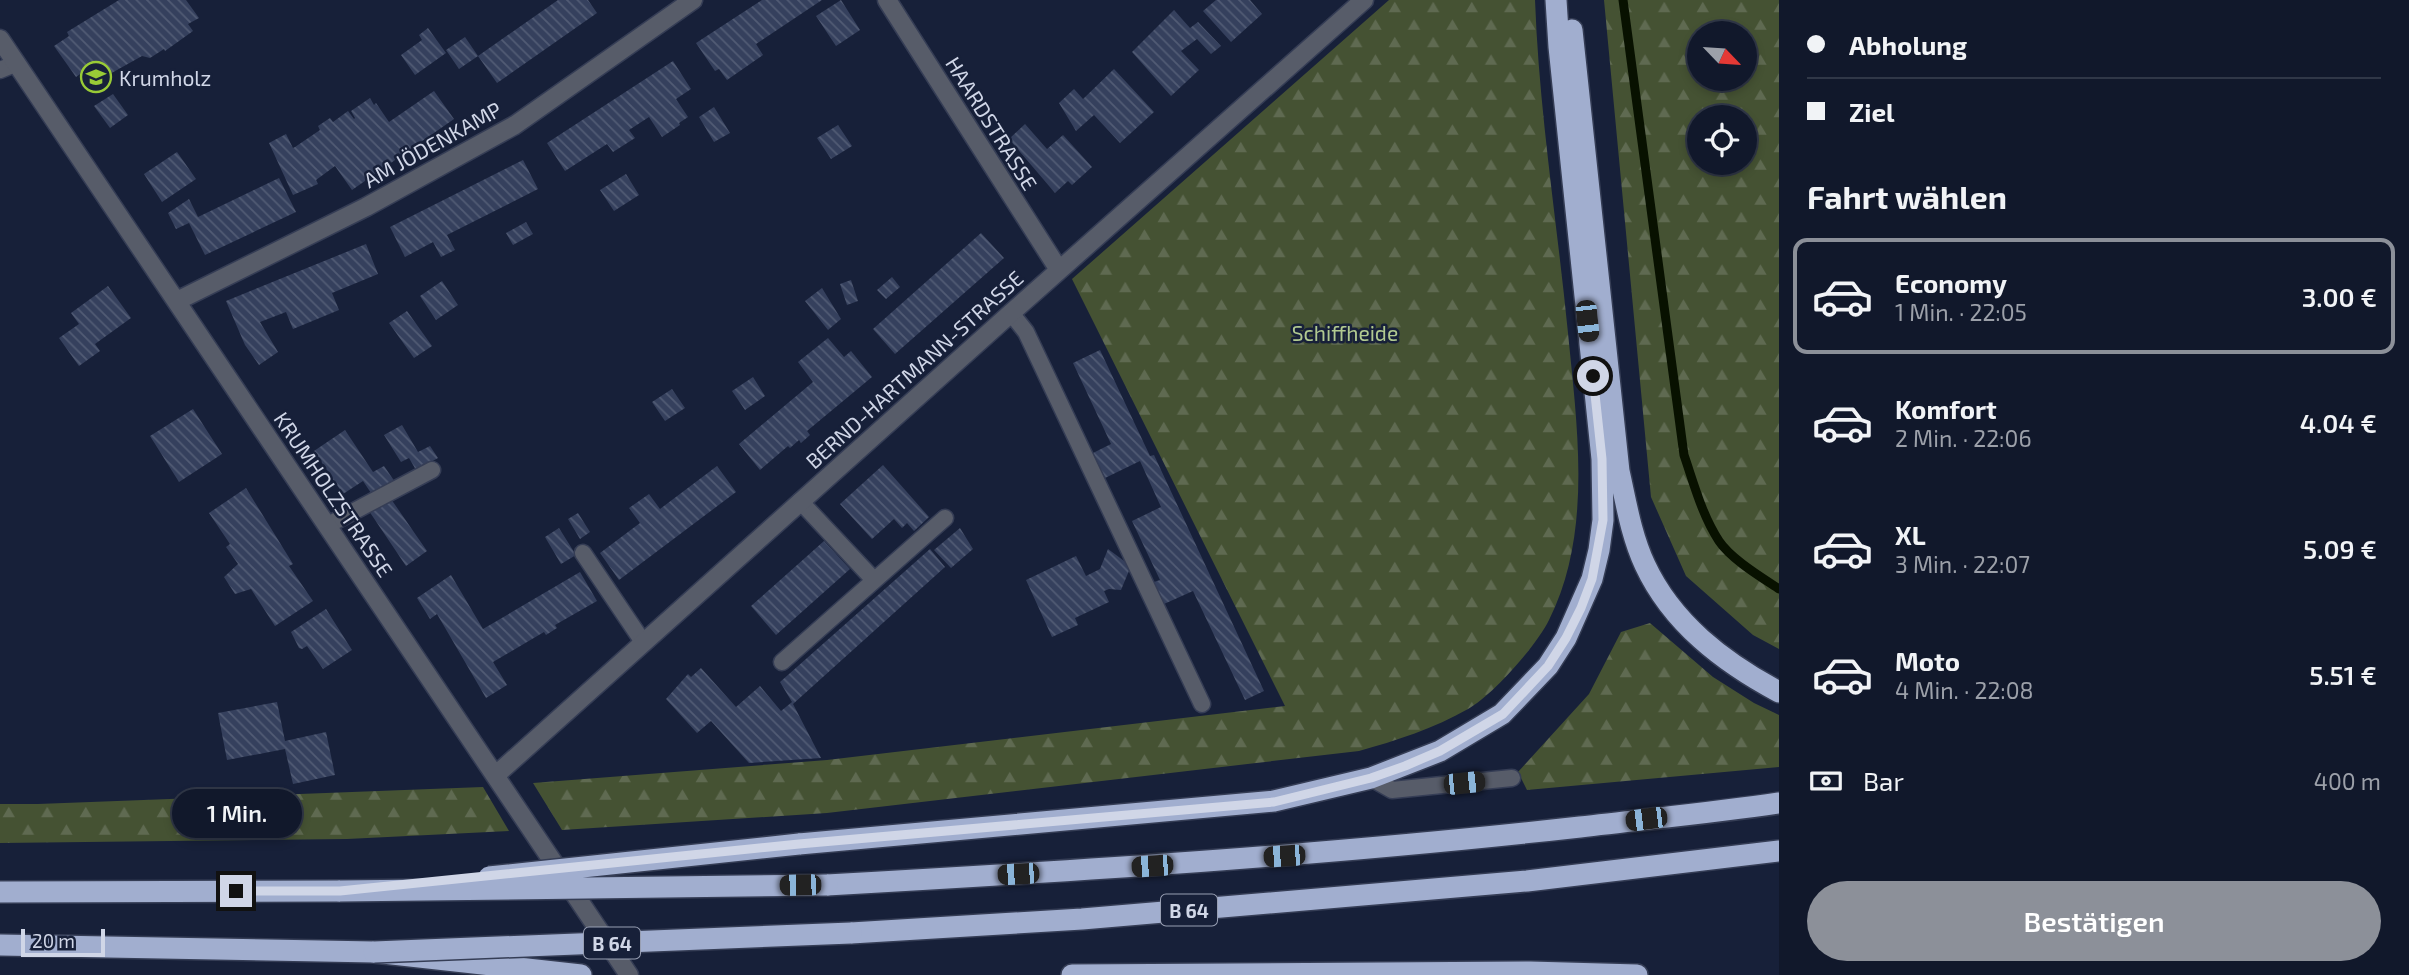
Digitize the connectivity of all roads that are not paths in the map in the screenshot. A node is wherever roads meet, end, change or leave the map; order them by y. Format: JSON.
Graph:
{"nodes":[{"id":1,"x":693,"y":0,"type":"edge"},
{"id":2,"x":887,"y":0,"type":"edge"},
{"id":3,"x":1364,"y":0,"type":"edge"},
{"id":4,"x":1556,"y":0,"type":"edge"},
{"id":5,"x":1570,"y":0,"type":"edge"},
{"id":6,"x":0,"y":38,"type":"edge"},
{"id":7,"x":8,"y":67,"type":"edge"},
{"id":8,"x":1059,"y":270,"type":"junction"},
{"id":9,"x":177,"y":301,"type":"junction"},
{"id":10,"x":1011,"y":313,"type":"junction"},
{"id":11,"x":432,"y":470,"type":"dead end"},
{"id":12,"x":800,"y":501,"type":"junction"},
{"id":13,"x":945,"y":517,"type":"dead end"},
{"id":14,"x":328,"y":526,"type":"junction"},
{"id":15,"x":583,"y":553,"type":"dead end"},
{"id":16,"x":874,"y":580,"type":"junction"},
{"id":17,"x":643,"y":642,"type":"junction"},
{"id":18,"x":782,"y":662,"type":"dead end"},
{"id":19,"x":1779,"y":692,"type":"edge"},
{"id":20,"x":1202,"y":704,"type":"dead end"},
{"id":21,"x":496,"y":775,"type":"junction"},
{"id":22,"x":1371,"y":778,"type":"junction"},
{"id":23,"x":1512,"y":778,"type":"dead end"},
{"id":24,"x":1779,"y":803,"type":"edge"},
{"id":25,"x":1779,"y":851,"type":"edge"},
{"id":26,"x":340,"y":891,"type":"junction"},
{"id":27,"x":0,"y":892,"type":"edge"},
{"id":28,"x":0,"y":944,"type":"edge"},
{"id":29,"x":374,"y":952,"type":"junction"},
{"id":30,"x":581,"y":975,"type":"edge"},
{"id":31,"x":629,"y":975,"type":"edge"},
{"id":32,"x":1072,"y":975,"type":"edge"},
{"id":33,"x":1637,"y":975,"type":"edge"}],
"edges":[{"from":1,"to":9,"type":"street","name":"AM JÖDENKAMP"},
{"from":2,"to":8,"type":"street","name":"HAARDSTRASSE"},
{"from":3,"to":8,"type":"street","name":"BERND-HARTMANN-STRASSE"},
{"from":4,"to":22,"type":"highway"},
{"from":5,"to":19,"type":"highway"},
{"from":6,"to":7,"type":"street","name":"KRUMHOLZSTRASSE"},
{"from":7,"to":9,"type":"street","name":"KRUMHOLZSTRASSE"},
{"from":8,"to":10,"type":"street","name":"BERND-HARTMANN-STRASSE"},
{"from":9,"to":14,"type":"street","name":"KRUMHOLZSTRASSE"},
{"from":10,"to":12,"type":"street","name":"BERND-HARTMANN-STRASSE"},
{"from":10,"to":20,"type":"lane"},
{"from":11,"to":14,"type":"lane"},
{"from":12,"to":16,"type":"lane"},
{"from":12,"to":17,"type":"street","name":"BERND-HARTMANN-STRASSE"},
{"from":13,"to":16,"type":"lane"},
{"from":14,"to":21,"type":"street","name":"KRUMHOLZSTRASSE"},
{"from":15,"to":17,"type":"lane"},
{"from":16,"to":18,"type":"lane"},
{"from":17,"to":21,"type":"street","name":"BERND-HARTMANN-STRASSE"},
{"from":21,"to":31,"type":"street","name":"KRUMHOLZSTRASSE"},
{"from":22,"to":23,"type":"lane"},
{"from":22,"to":26,"type":"highway","number":"B 64","bridge":true},
{"from":24,"to":26,"type":"highway","number":"B 64","bridge":true},
{"from":25,"to":29,"type":"highway","number":"B 64","bridge":true},
{"from":26,"to":27,"type":"highway","number":"B 64"},
{"from":28,"to":29,"type":"highway","number":"B 64"},
{"from":29,"to":30,"type":"highway","bridge":true},
{"from":32,"to":33,"type":"highway"}]}
